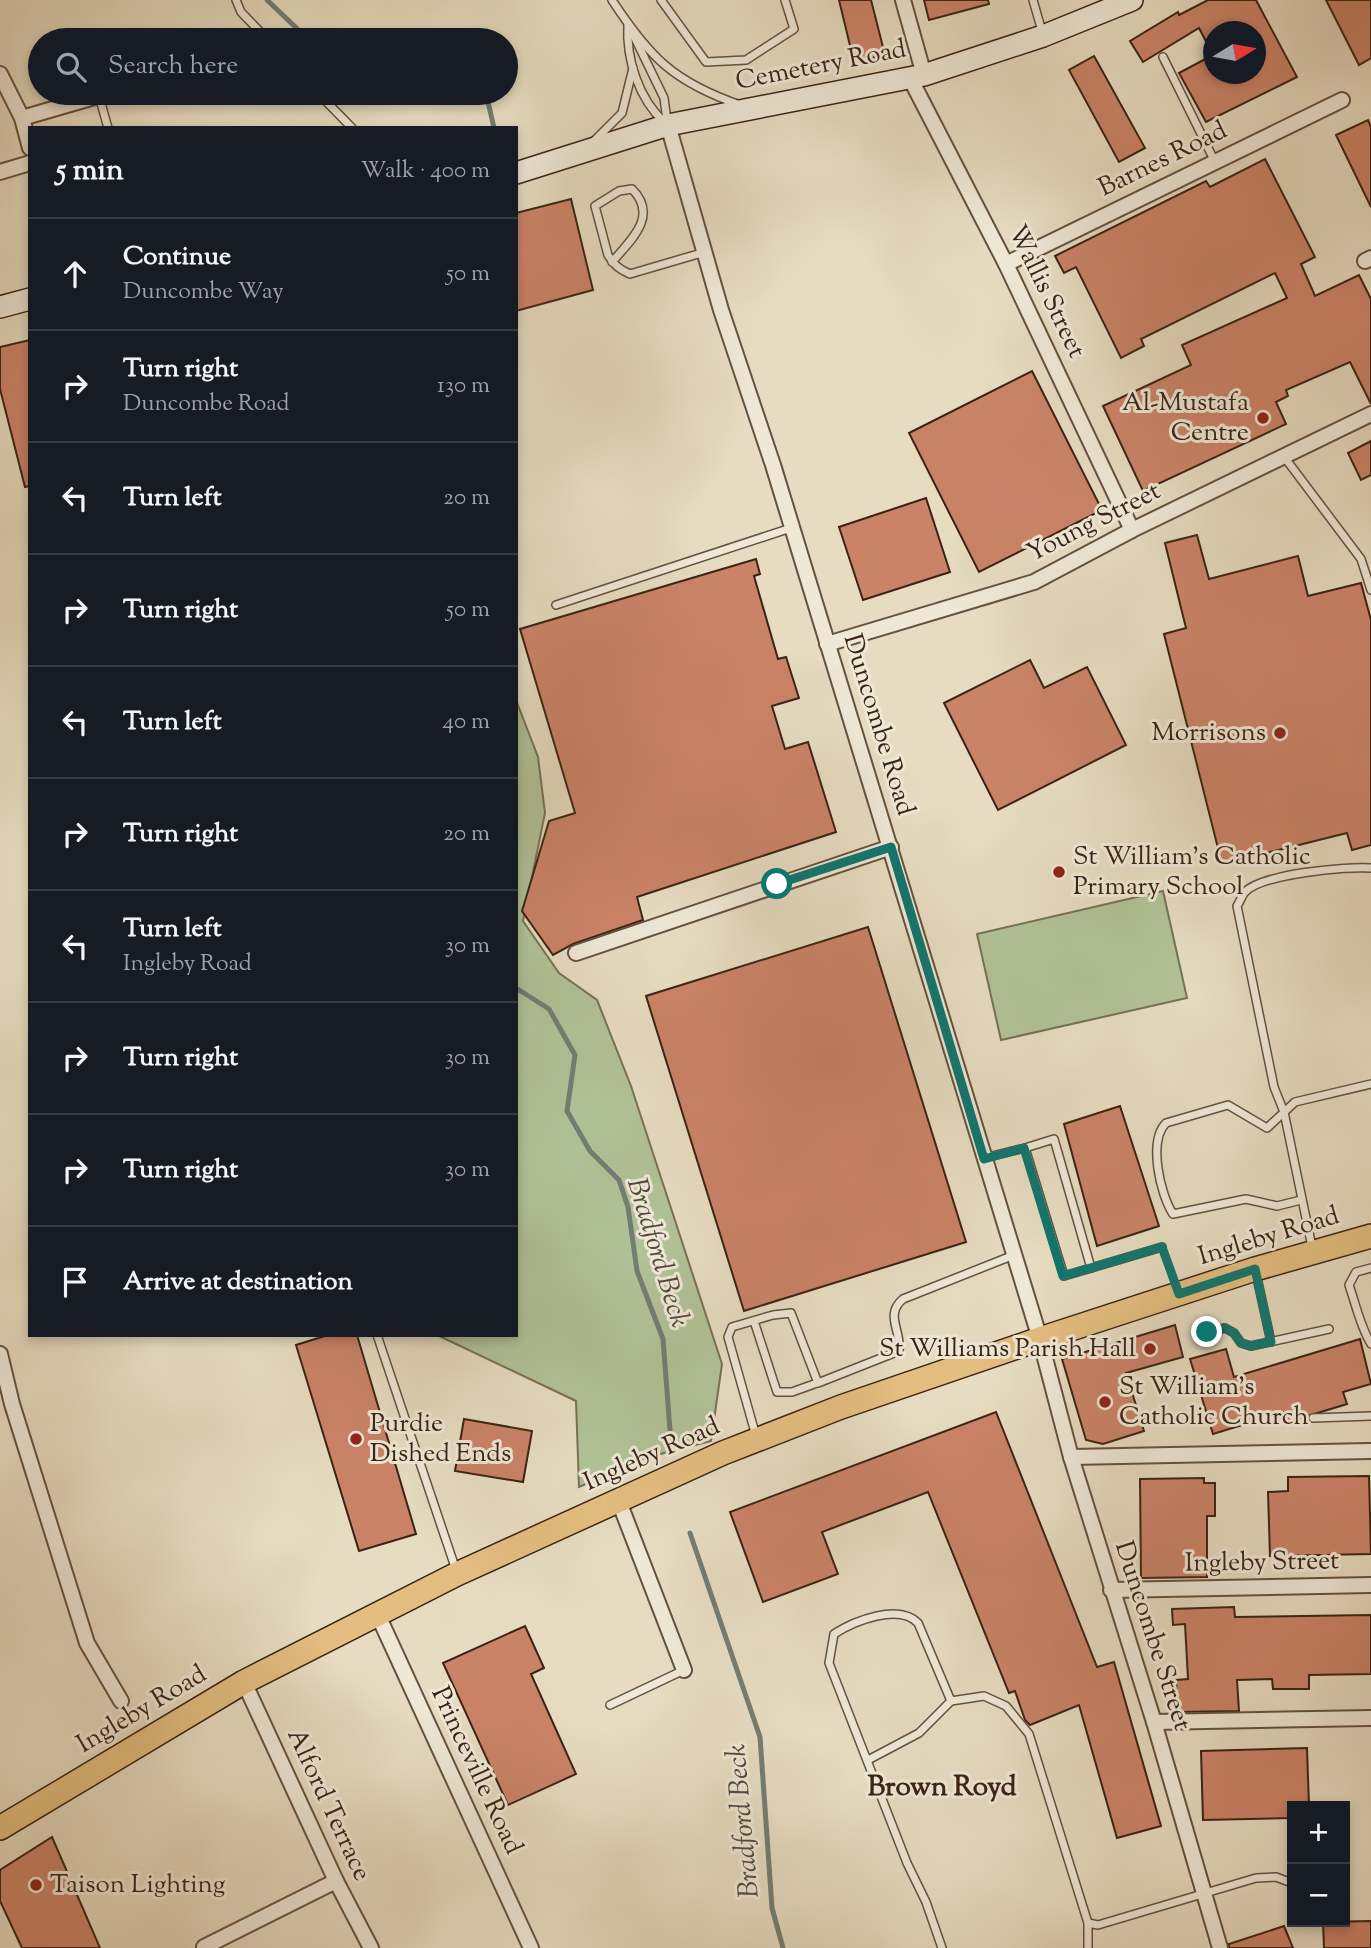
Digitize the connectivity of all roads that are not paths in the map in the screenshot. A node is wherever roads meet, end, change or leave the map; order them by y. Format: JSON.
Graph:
{"nodes":[{"id":1,"x":236,"y":0,"type":"edge"},
{"id":2,"x":612,"y":0,"type":"edge"},
{"id":3,"x":660,"y":0,"type":"edge"},
{"id":4,"x":785,"y":0,"type":"edge"},
{"id":5,"x":903,"y":0,"type":"edge"},
{"id":6,"x":1032,"y":0,"type":"edge"},
{"id":7,"x":1122,"y":2,"type":"edge"},
{"id":8,"x":628,"y":24,"type":"junction"},
{"id":9,"x":256,"y":28,"type":"edge"},
{"id":10,"x":1043,"y":36,"type":"junction"},
{"id":11,"x":1163,"y":57,"type":"dead end"},
{"id":12,"x":633,"y":68,"type":"junction"},
{"id":13,"x":0,"y":74,"type":"edge"},
{"id":14,"x":917,"y":77,"type":"junction"},
{"id":15,"x":1342,"y":100,"type":"dead end"},
{"id":16,"x":66,"y":105,"type":"edge"},
{"id":17,"x":105,"y":105,"type":"edge"},
{"id":18,"x":330,"y":105,"type":"edge"},
{"id":19,"x":747,"y":108,"type":"junction"},
{"id":20,"x":22,"y":118,"type":"junction"},
{"id":21,"x":668,"y":125,"type":"junction"},
{"id":22,"x":108,"y":126,"type":"edge"},
{"id":23,"x":350,"y":126,"type":"edge"},
{"id":24,"x":28,"y":140,"type":"edge"},
{"id":25,"x":583,"y":151,"type":"junction"},
{"id":26,"x":1215,"y":162,"type":"junction"},
{"id":27,"x":28,"y":164,"type":"edge"},
{"id":28,"x":0,"y":172,"type":"edge"},
{"id":29,"x":518,"y":172,"type":"edge"},
{"id":30,"x":705,"y":252,"type":"junction"},
{"id":31,"x":612,"y":262,"type":"junction"},
{"id":32,"x":1006,"y":264,"type":"junction"},
{"id":33,"x":28,"y":300,"type":"edge"},
{"id":34,"x":0,"y":307,"type":"edge"},
{"id":35,"x":1371,"y":414,"type":"edge"},
{"id":36,"x":1285,"y":458,"type":"junction"},
{"id":37,"x":791,"y":528,"type":"junction"},
{"id":38,"x":1132,"y":530,"type":"junction"},
{"id":39,"x":1371,"y":590,"type":"edge"},
{"id":40,"x":555,"y":605,"type":"dead end"},
{"id":41,"x":827,"y":644,"type":"junction"},
{"id":42,"x":891,"y":847,"type":"junction"},
{"id":43,"x":1371,"y":868,"type":"edge"},
{"id":44,"x":576,"y":953,"type":"dead end"},
{"id":45,"x":1371,"y":1084,"type":"edge"},
{"id":46,"x":1284,"y":1112,"type":"junction"},
{"id":47,"x":1024,"y":1148,"type":"junction"},
{"id":48,"x":984,"y":1159,"type":"junction"},
{"id":49,"x":1301,"y":1200,"type":"junction"},
{"id":50,"x":1371,"y":1236,"type":"edge"},
{"id":51,"x":1162,"y":1247,"type":"road end"},
{"id":52,"x":1313,"y":1252,"type":"junction"},
{"id":53,"x":1014,"y":1255,"type":"junction"},
{"id":54,"x":1091,"y":1268,"type":"junction"},
{"id":55,"x":1371,"y":1268,"type":"edge"},
{"id":56,"x":1255,"y":1269,"type":"junction"},
{"id":57,"x":1361,"y":1317,"type":"junction"},
{"id":58,"x":754,"y":1321,"type":"junction"},
{"id":59,"x":1371,"y":1325,"type":"edge"},
{"id":60,"x":1329,"y":1329,"type":"dead end"},
{"id":61,"x":1207,"y":1332,"type":"dead end"},
{"id":62,"x":378,"y":1337,"type":"edge"},
{"id":63,"x":1040,"y":1339,"type":"junction"},
{"id":64,"x":1271,"y":1342,"type":"junction"},
{"id":65,"x":1371,"y":1344,"type":"edge"},
{"id":66,"x":0,"y":1354,"type":"edge"},
{"id":67,"x":817,"y":1383,"type":"junction"},
{"id":68,"x":1371,"y":1416,"type":"edge"},
{"id":69,"x":1313,"y":1418,"type":"dead end"},
{"id":70,"x":758,"y":1440,"type":"junction"},
{"id":71,"x":1371,"y":1451,"type":"edge"},
{"id":72,"x":1071,"y":1457,"type":"junction"},
{"id":73,"x":618,"y":1499,"type":"junction"},
{"id":74,"x":457,"y":1574,"type":"junction"},
{"id":75,"x":1371,"y":1585,"type":"edge"},
{"id":76,"x":1111,"y":1590,"type":"junction"},
{"id":77,"x":377,"y":1614,"type":"junction"},
{"id":78,"x":684,"y":1670,"type":"joint"},
{"id":79,"x":244,"y":1682,"type":"junction"},
{"id":80,"x":121,"y":1701,"type":"dead end"},
{"id":81,"x":951,"y":1701,"type":"junction"},
{"id":82,"x":610,"y":1705,"type":"dead end"},
{"id":83,"x":1371,"y":1718,"type":"edge"},
{"id":84,"x":1154,"y":1722,"type":"junction"},
{"id":85,"x":868,"y":1759,"type":"junction"},
{"id":86,"x":0,"y":1828,"type":"edge"},
{"id":87,"x":335,"y":1881,"type":"junction"},
{"id":88,"x":1287,"y":1881,"type":"edge"},
{"id":89,"x":1205,"y":1891,"type":"junction"},
{"id":90,"x":1088,"y":1923,"type":"junction"},
{"id":91,"x":204,"y":1947,"type":"edge"},
{"id":92,"x":371,"y":1948,"type":"edge"},
{"id":93,"x":531,"y":1948,"type":"edge"},
{"id":94,"x":942,"y":1948,"type":"edge"},
{"id":95,"x":1088,"y":1948,"type":"edge"},
{"id":96,"x":1220,"y":1948,"type":"edge"}],
"edges":[{"from":1,"to":9,"type":"lane"},
{"from":2,"to":8,"type":"lane"},
{"from":3,"to":4,"type":"lane"},
{"from":5,"to":14,"type":"street","name":"Wallis Street"},
{"from":6,"to":10,"type":"lane"},
{"from":7,"to":10,"type":"street","name":"Cemetery Road"},
{"from":8,"to":12,"type":"lane"},
{"from":8,"to":19,"type":"lane"},
{"from":8,"to":21,"type":"lane"},
{"from":10,"to":14,"type":"street","name":"Cemetery Road"},
{"from":11,"to":26,"type":"lane"},
{"from":12,"to":21,"type":"lane"},
{"from":12,"to":25,"type":"lane"},
{"from":13,"to":20,"type":"street"},
{"from":14,"to":19,"type":"street","name":"Cemetery Road"},
{"from":14,"to":32,"type":"street","name":"Wallis Street"},
{"from":15,"to":26,"type":"street","name":"Barnes Road"},
{"from":16,"to":20,"type":"street"},
{"from":17,"to":22,"type":"lane"},
{"from":18,"to":23,"type":"lane"},
{"from":19,"to":21,"type":"street","name":"Cemetery Road"},
{"from":20,"to":24,"type":"street"},
{"from":21,"to":25,"type":"street","name":"Cemetery Road"},
{"from":21,"to":30,"type":"street","name":"Duncombe Road"},
{"from":25,"to":29,"type":"street","name":"Cemetery Road"},
{"from":26,"to":32,"type":"street","name":"Barnes Road"},
{"from":27,"to":28,"type":"street"},
{"from":30,"to":31,"type":"lane"},
{"from":30,"to":37,"type":"street","name":"Duncombe Road"},
{"from":31,"to":31,"type":"lane"},
{"from":32,"to":38,"type":"street","name":"Wallis Street"},
{"from":33,"to":34,"type":"street"},
{"from":35,"to":36,"type":"street","name":"Young Street"},
{"from":36,"to":38,"type":"street","name":"Young Street"},
{"from":36,"to":39,"type":"lane"},
{"from":37,"to":40,"type":"lane"},
{"from":37,"to":41,"type":"street","name":"Duncombe Road"},
{"from":38,"to":41,"type":"street","name":"Young Street"},
{"from":41,"to":42,"type":"street","name":"Duncombe Road"},
{"from":42,"to":44,"type":"street"},
{"from":42,"to":48,"type":"street","name":"Duncombe Road"},
{"from":43,"to":46,"type":"lane"},
{"from":45,"to":46,"type":"lane"},
{"from":46,"to":49,"type":"lane"},
{"from":46,"to":49,"type":"lane"},
{"from":47,"to":48,"type":"lane"},
{"from":47,"to":54,"type":"lane"},
{"from":47,"to":54,"type":"lane"},
{"from":48,"to":53,"type":"street","name":"Duncombe Road"},
{"from":49,"to":52,"type":"lane"},
{"from":50,"to":52,"type":"main road","name":"Ingleby Road"},
{"from":51,"to":54,"type":"lane"},
{"from":52,"to":56,"type":"main road","name":"Ingleby Road"},
{"from":53,"to":63,"type":"street","name":"Duncombe Road"},
{"from":53,"to":67,"type":"lane"},
{"from":55,"to":57,"type":"lane"},
{"from":56,"to":63,"type":"main road","name":"Ingleby Road"},
{"from":56,"to":64,"type":"lane"},
{"from":57,"to":59,"type":"lane"},
{"from":57,"to":65,"type":"lane"},
{"from":58,"to":67,"type":"lane"},
{"from":58,"to":67,"type":"lane"},
{"from":58,"to":70,"type":"lane"},
{"from":60,"to":64,"type":"lane"},
{"from":61,"to":64,"type":"lane"},
{"from":62,"to":74,"type":"lane"},
{"from":63,"to":70,"type":"main road","name":"Ingleby Road"},
{"from":63,"to":72,"type":"street","name":"Duncombe Street"},
{"from":66,"to":80,"type":"street"},
{"from":68,"to":69,"type":"lane"},
{"from":70,"to":73,"type":"main road","name":"Ingleby Road"},
{"from":71,"to":72,"type":"street"},
{"from":72,"to":76,"type":"street","name":"Duncombe Street"},
{"from":73,"to":74,"type":"main road","name":"Ingleby Road"},
{"from":73,"to":78,"type":"street"},
{"from":74,"to":77,"type":"main road","name":"Ingleby Road"},
{"from":75,"to":76,"type":"street","name":"Ingleby Street"},
{"from":76,"to":84,"type":"street","name":"Duncombe Street"},
{"from":77,"to":79,"type":"main road","name":"Ingleby Road"},
{"from":77,"to":93,"type":"street","name":"Princeville Road"},
{"from":78,"to":82,"type":"lane"},
{"from":79,"to":86,"type":"main road","name":"Ingleby Road"},
{"from":79,"to":87,"type":"street","name":"Alford Terrace"},
{"from":81,"to":85,"type":"lane"},
{"from":81,"to":85,"type":"lane"},
{"from":81,"to":90,"type":"lane"},
{"from":83,"to":84,"type":"street"},
{"from":84,"to":89,"type":"street","name":"Duncombe Street"},
{"from":85,"to":94,"type":"lane"},
{"from":87,"to":91,"type":"street"},
{"from":87,"to":92,"type":"street","name":"Alford Terrace"},
{"from":88,"to":89,"type":"lane"},
{"from":89,"to":90,"type":"lane"},
{"from":89,"to":96,"type":"street","name":"Duncombe Street"},
{"from":90,"to":95,"type":"lane"}]}
